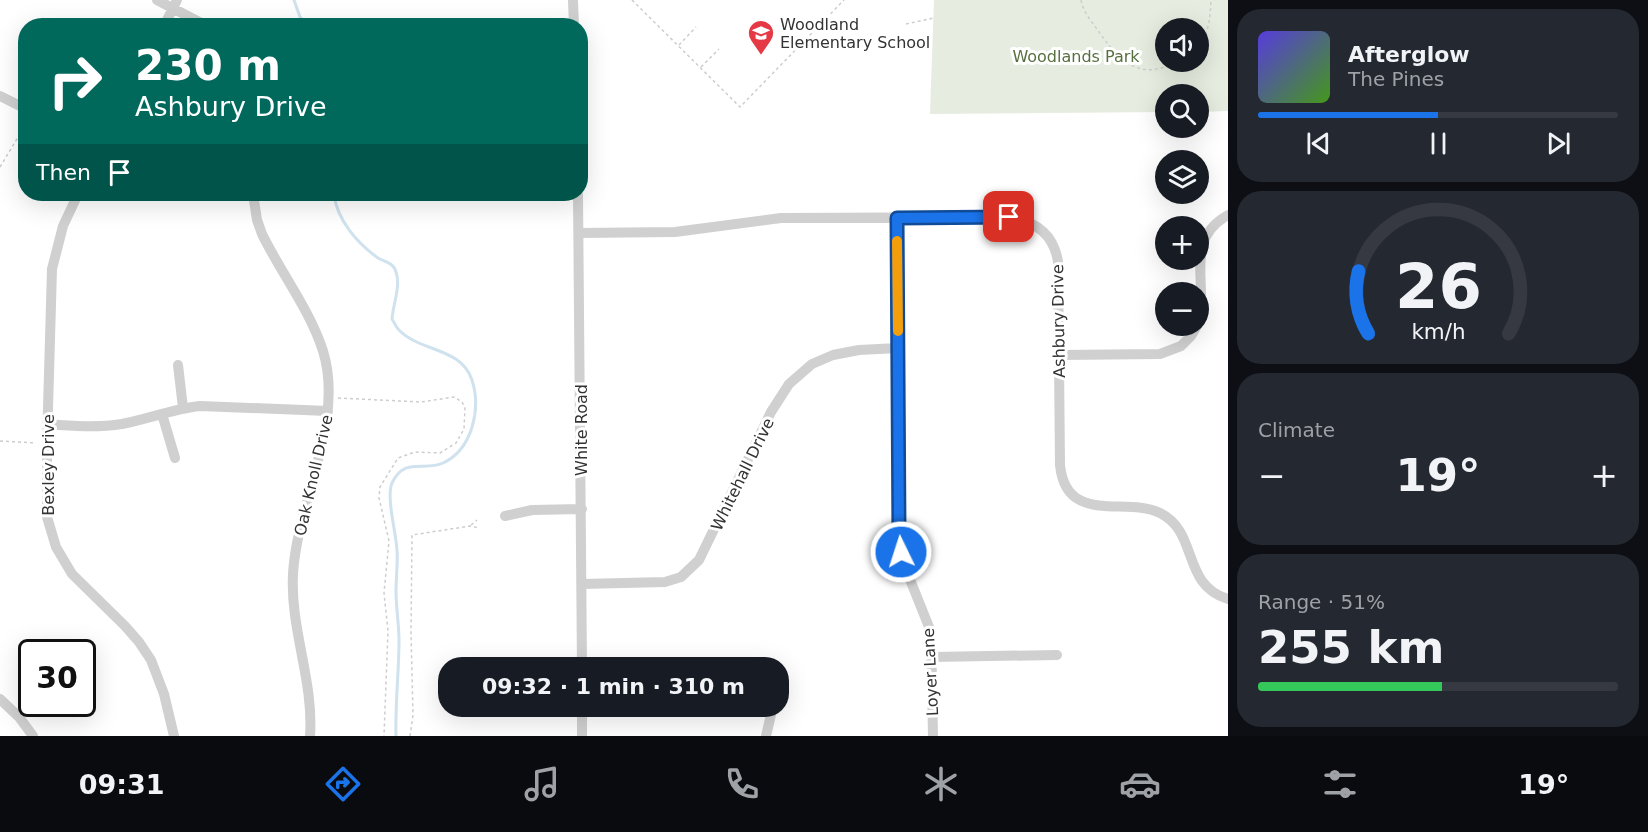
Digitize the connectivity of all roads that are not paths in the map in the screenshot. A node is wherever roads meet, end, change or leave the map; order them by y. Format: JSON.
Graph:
{"nodes":[{"id":1,"x":157,"y":0,"type":"edge"},
{"id":2,"x":573,"y":0,"type":"edge"},
{"id":3,"x":175,"y":4,"type":"edge"},
{"id":4,"x":168,"y":18,"type":"edge"},
{"id":5,"x":195,"y":18,"type":"edge"},
{"id":6,"x":574,"y":18,"type":"edge"},
{"id":7,"x":0,"y":96,"type":"edge"},
{"id":8,"x":18,"y":105,"type":"edge"},
{"id":9,"x":75,"y":201,"type":"edge"},
{"id":10,"x":254,"y":201,"type":"edge"},
{"id":11,"x":578,"y":201,"type":"edge"},
{"id":12,"x":1228,"y":215,"type":"edge"},
{"id":13,"x":897,"y":218,"type":"junction"},
{"id":14,"x":579,"y":233,"type":"junction"},
{"id":15,"x":1201,"y":282,"type":"edge"},
{"id":16,"x":1191,"y":336,"type":"edge"},
{"id":17,"x":898,"y":348,"type":"junction"},
{"id":18,"x":1059,"y":356,"type":"junction"},
{"id":19,"x":178,"y":365,"type":"dead end"},
{"id":20,"x":183,"y":408,"type":"junction"},
{"id":21,"x":328,"y":411,"type":"junction"},
{"id":22,"x":162,"y":414,"type":"junction"},
{"id":23,"x":47,"y":424,"type":"junction"},
{"id":24,"x":175,"y":458,"type":"dead end"},
{"id":25,"x":582,"y":509,"type":"junction"},
{"id":26,"x":505,"y":516,"type":"dead end"},
{"id":27,"x":582,"y":584,"type":"junction"},
{"id":28,"x":1228,"y":599,"type":"edge"},
{"id":29,"x":1057,"y":655,"type":"dead end"},
{"id":30,"x":582,"y":657,"type":"edge"},
{"id":31,"x":932,"y":657,"type":"junction"},
{"id":32,"x":0,"y":699,"type":"edge"},
{"id":33,"x":582,"y":717,"type":"edge"},
{"id":34,"x":770,"y":717,"type":"edge"},
{"id":35,"x":33,"y":736,"type":"edge"},
{"id":36,"x":174,"y":736,"type":"edge"},
{"id":37,"x":310,"y":736,"type":"edge"},
{"id":38,"x":582,"y":736,"type":"edge"},
{"id":39,"x":766,"y":736,"type":"edge"},
{"id":40,"x":933,"y":736,"type":"edge"}],
"edges":[{"from":1,"to":3,"type":"street"},
{"from":2,"to":6,"type":"street"},
{"from":3,"to":4,"type":"street"},
{"from":3,"to":5,"type":"street"},
{"from":7,"to":8,"type":"street"},
{"from":9,"to":23,"type":"street","name":"Bexley Drive"},
{"from":10,"to":21,"type":"street","name":"Oak Knoll Drive"},
{"from":11,"to":14,"type":"street","name":"White Road"},
{"from":12,"to":15,"type":"street"},
{"from":13,"to":14,"type":"street","name":"Ashbury Drive"},
{"from":13,"to":17,"type":"street","name":"Loyer Lane"},
{"from":13,"to":18,"type":"street","name":"Ashbury Drive"},
{"from":14,"to":25,"type":"street","name":"White Road"},
{"from":16,"to":18,"type":"street"},
{"from":17,"to":27,"type":"street","name":"Whitehall Drive"},
{"from":17,"to":31,"type":"street","name":"Loyer Lane"},
{"from":18,"to":28,"type":"street","name":"Ashbury Drive"},
{"from":19,"to":20,"type":"street"},
{"from":20,"to":21,"type":"street"},
{"from":20,"to":22,"type":"street"},
{"from":21,"to":37,"type":"street","name":"Oak Knoll Drive"},
{"from":22,"to":23,"type":"street"},
{"from":22,"to":24,"type":"street"},
{"from":23,"to":36,"type":"street","name":"Bexley Drive"},
{"from":25,"to":26,"type":"street"},
{"from":25,"to":27,"type":"street","name":"White Road"},
{"from":27,"to":30,"type":"street","name":"White Road"},
{"from":29,"to":31,"type":"street"},
{"from":31,"to":40,"type":"street","name":"Loyer Lane"},
{"from":32,"to":35,"type":"street"},
{"from":33,"to":38,"type":"street"},
{"from":34,"to":39,"type":"street"}]}
